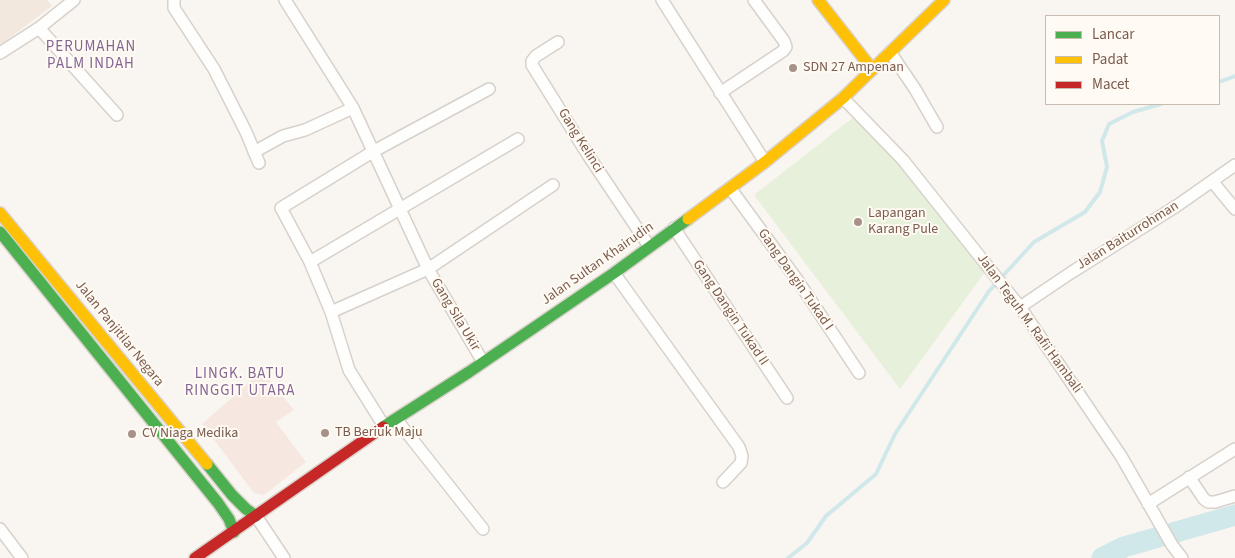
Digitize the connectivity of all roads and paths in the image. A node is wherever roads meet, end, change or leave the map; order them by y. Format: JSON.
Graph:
{"nodes":[{"id":1,"x":74,"y":0,"type":"edge"},
{"id":2,"x":174,"y":0,"type":"edge"},
{"id":3,"x":285,"y":0,"type":"edge"},
{"id":4,"x":662,"y":0,"type":"edge"},
{"id":5,"x":754,"y":0,"type":"edge"},
{"id":6,"x":818,"y":0,"type":"edge"},
{"id":7,"x":944,"y":0,"type":"edge"},
{"id":8,"x":39,"y":28,"type":"junction"},
{"id":9,"x":558,"y":42,"type":"dead end"},
{"id":10,"x":890,"y":52,"type":"junction"},
{"id":11,"x":0,"y":53,"type":"edge"},
{"id":12,"x":872,"y":69,"type":"junction"},
{"id":13,"x":489,"y":89,"type":"dead end"},
{"id":14,"x":720,"y":93,"type":"junction"},
{"id":15,"x":843,"y":98,"type":"junction"},
{"id":16,"x":353,"y":108,"type":"junction"},
{"id":17,"x":117,"y":115,"type":"dead end"},
{"id":18,"x":937,"y":128,"type":"dead end"},
{"id":19,"x":518,"y":139,"type":"dead end"},
{"id":20,"x":374,"y":151,"type":"junction"},
{"id":21,"x":765,"y":162,"type":"junction"},
{"id":22,"x":1235,"y":165,"type":"edge"},
{"id":23,"x":1212,"y":181,"type":"junction"},
{"id":24,"x":552,"y":186,"type":"dead end"},
{"id":25,"x":730,"y":188,"type":"junction"},
{"id":26,"x":401,"y":208,"type":"junction"},
{"id":27,"x":1235,"y":209,"type":"edge"},
{"id":28,"x":0,"y":212,"type":"edge"},
{"id":29,"x":674,"y":228,"type":"junction"},
{"id":30,"x":0,"y":232,"type":"edge"},
{"id":31,"x":649,"y":246,"type":"junction"},
{"id":32,"x":310,"y":262,"type":"junction"},
{"id":33,"x":428,"y":269,"type":"junction"},
{"id":34,"x":614,"y":273,"type":"junction"},
{"id":35,"x":1020,"y":307,"type":"junction"},
{"id":36,"x":331,"y":312,"type":"junction"},
{"id":37,"x":483,"y":362,"type":"junction"},
{"id":38,"x":859,"y":373,"type":"dead end"},
{"id":39,"x":787,"y":398,"type":"dead end"},
{"id":40,"x":396,"y":419,"type":"junction"},
{"id":41,"x":384,"y":426,"type":"junction"},
{"id":42,"x":1235,"y":449,"type":"edge"},
{"id":43,"x":1189,"y":478,"type":"junction"},
{"id":44,"x":723,"y":482,"type":"dead end"},
{"id":45,"x":1235,"y":496,"type":"edge"},
{"id":46,"x":1150,"y":508,"type":"junction"},
{"id":47,"x":251,"y":520,"type":"junction"},
{"id":48,"x":0,"y":529,"type":"edge"},
{"id":49,"x":483,"y":529,"type":"dead end"},
{"id":50,"x":234,"y":532,"type":"junction"},
{"id":51,"x":22,"y":558,"type":"edge"},
{"id":52,"x":196,"y":558,"type":"edge"},
{"id":53,"x":284,"y":558,"type":"edge"},
{"id":54,"x":1182,"y":558,"type":"edge"}],
"edges":[{"from":1,"to":8,"type":"street"},
{"from":2,"to":16,"type":"street"},
{"from":3,"to":16,"type":"street","name":"Gang Sila Ukir"},
{"from":4,"to":14,"type":"street"},
{"from":5,"to":14,"type":"street"},
{"from":6,"to":12,"type":"main road"},
{"from":7,"to":10,"type":"main road","name":"Jalan Sultan Khairudin"},
{"from":8,"to":11,"type":"street"},
{"from":8,"to":17,"type":"street"},
{"from":9,"to":31,"type":"street","name":"Gang Kelinci"},
{"from":10,"to":12,"type":"main road","name":"Jalan Sultan Khairudin"},
{"from":10,"to":18,"type":"street"},
{"from":12,"to":15,"type":"main road","name":"Jalan Sultan Khairudin"},
{"from":13,"to":20,"type":"street"},
{"from":14,"to":21,"type":"street"},
{"from":15,"to":21,"type":"main road","name":"Jalan Sultan Khairudin"},
{"from":15,"to":35,"type":"street","name":"Jalan Teguh M. Rafii Hambali"},
{"from":16,"to":20,"type":"street","name":"Gang Sila Ukir"},
{"from":19,"to":26,"type":"street"},
{"from":20,"to":26,"type":"street","name":"Gang Sila Ukir"},
{"from":20,"to":32,"type":"street"},
{"from":21,"to":25,"type":"main road","name":"Jalan Sultan Khairudin"},
{"from":22,"to":23,"type":"street","name":"Jalan Baiturrohman"},
{"from":23,"to":27,"type":"street"},
{"from":23,"to":35,"type":"street","name":"Jalan Baiturrohman"},
{"from":24,"to":33,"type":"street"},
{"from":25,"to":29,"type":"main road","name":"Jalan Sultan Khairudin"},
{"from":25,"to":38,"type":"street","name":"Gang Dangin Tukad I"},
{"from":26,"to":32,"type":"street"},
{"from":26,"to":33,"type":"street","name":"Gang Sila Ukir"},
{"from":28,"to":47,"type":"main road","name":"Jalan Panjitilar Negara"},
{"from":29,"to":31,"type":"main road","name":"Jalan Sultan Khairudin"},
{"from":29,"to":39,"type":"street","name":"Gang Dangin Tukad II"},
{"from":30,"to":50,"type":"main road"},
{"from":31,"to":34,"type":"main road","name":"Jalan Sultan Khairudin"},
{"from":32,"to":36,"type":"street"},
{"from":33,"to":36,"type":"street"},
{"from":33,"to":37,"type":"street","name":"Gang Sila Ukir"},
{"from":34,"to":37,"type":"main road","name":"Jalan Sultan Khairudin"},
{"from":34,"to":44,"type":"street"},
{"from":35,"to":46,"type":"street","name":"Jalan Teguh M. Rafii Hambali"},
{"from":36,"to":41,"type":"street"},
{"from":37,"to":40,"type":"main road","name":"Jalan Sultan Khairudin"},
{"from":40,"to":41,"type":"main road","name":"Jalan Sultan Khairudin"},
{"from":40,"to":49,"type":"street"},
{"from":41,"to":47,"type":"main road","name":"Jalan Sultan Khairudin"},
{"from":42,"to":43,"type":"street"},
{"from":43,"to":45,"type":"street"},
{"from":43,"to":46,"type":"street"},
{"from":46,"to":54,"type":"street","name":"Jalan Teguh M. Rafii Hambali"},
{"from":47,"to":50,"type":"main road","name":"Jalan Sultan Khairudin"},
{"from":47,"to":53,"type":"street"},
{"from":48,"to":51,"type":"street"},
{"from":50,"to":52,"type":"main road","name":"Jalan Sultan Khairudin"}]}
